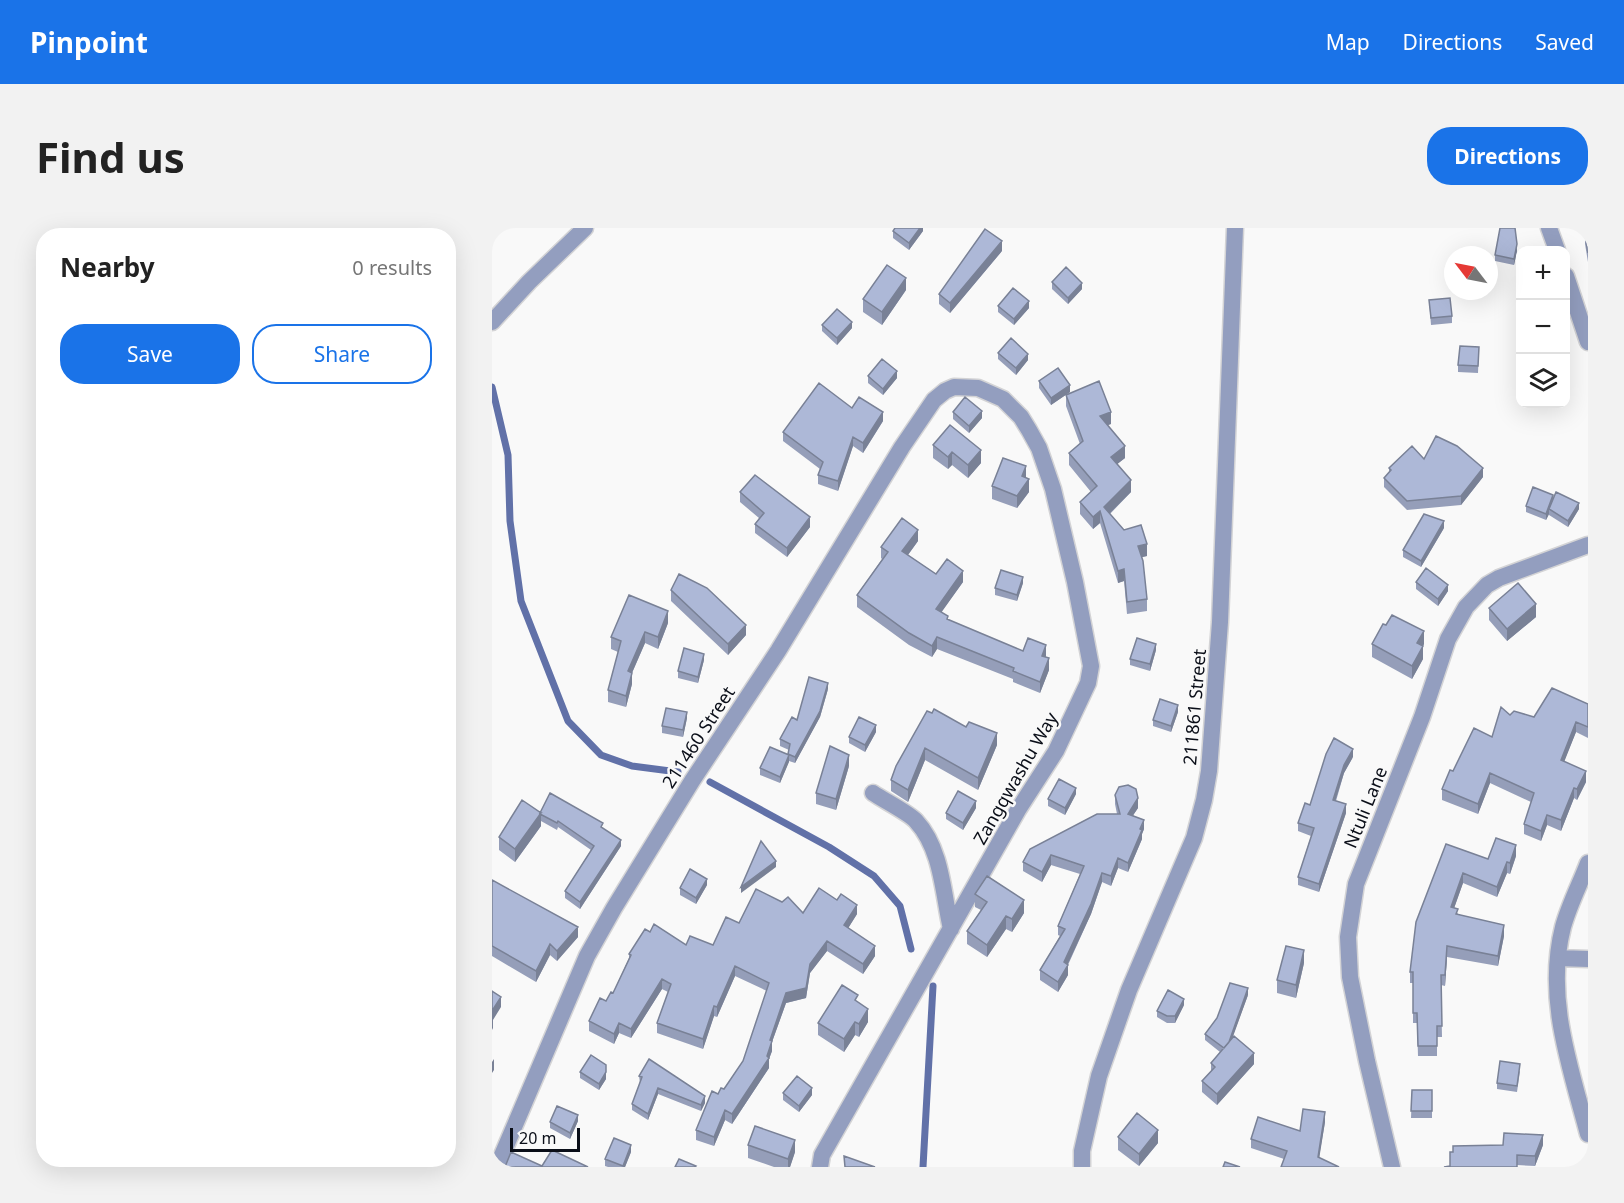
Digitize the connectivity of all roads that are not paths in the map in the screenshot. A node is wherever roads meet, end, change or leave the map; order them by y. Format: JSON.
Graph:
{"nodes":[{"id":1,"x":585,"y":228,"type":"edge"},
{"id":2,"x":1235,"y":228,"type":"edge"},
{"id":3,"x":1549,"y":228,"type":"edge"},
{"id":4,"x":1556,"y":246,"type":"edge"},
{"id":5,"x":1570,"y":288,"type":"edge"},
{"id":6,"x":492,"y":322,"type":"edge"},
{"id":7,"x":1588,"y":342,"type":"edge"},
{"id":8,"x":991,"y":393,"type":"joint"},
{"id":9,"x":1588,"y":545,"type":"edge"},
{"id":10,"x":873,"y":793,"type":"dead end"},
{"id":11,"x":1588,"y":863,"type":"edge"},
{"id":12,"x":951,"y":929,"type":"junction"},
{"id":13,"x":1558,"y":958,"type":"junction"},
{"id":14,"x":1588,"y":959,"type":"edge"},
{"id":15,"x":1588,"y":1134,"type":"edge"},
{"id":16,"x":496,"y":1167,"type":"edge"},
{"id":17,"x":820,"y":1167,"type":"edge"},
{"id":18,"x":1082,"y":1167,"type":"edge"},
{"id":19,"x":1392,"y":1167,"type":"edge"}],
"edges":[{"from":1,"to":6,"type":"street"},
{"from":2,"to":18,"type":"street","name":"211861 Street"},
{"from":3,"to":4,"type":"street"},
{"from":5,"to":7,"type":"street"},
{"from":8,"to":12,"type":"street","name":"Zangqwashu Way"},
{"from":8,"to":16,"type":"street","name":"211460 Street"},
{"from":9,"to":19,"type":"street","name":"Ntuli Lane"},
{"from":10,"to":12,"type":"street"},
{"from":11,"to":13,"type":"street"},
{"from":12,"to":17,"type":"street","name":"Zangqwashu Way"},
{"from":13,"to":14,"type":"street"},
{"from":13,"to":15,"type":"street"}]}
